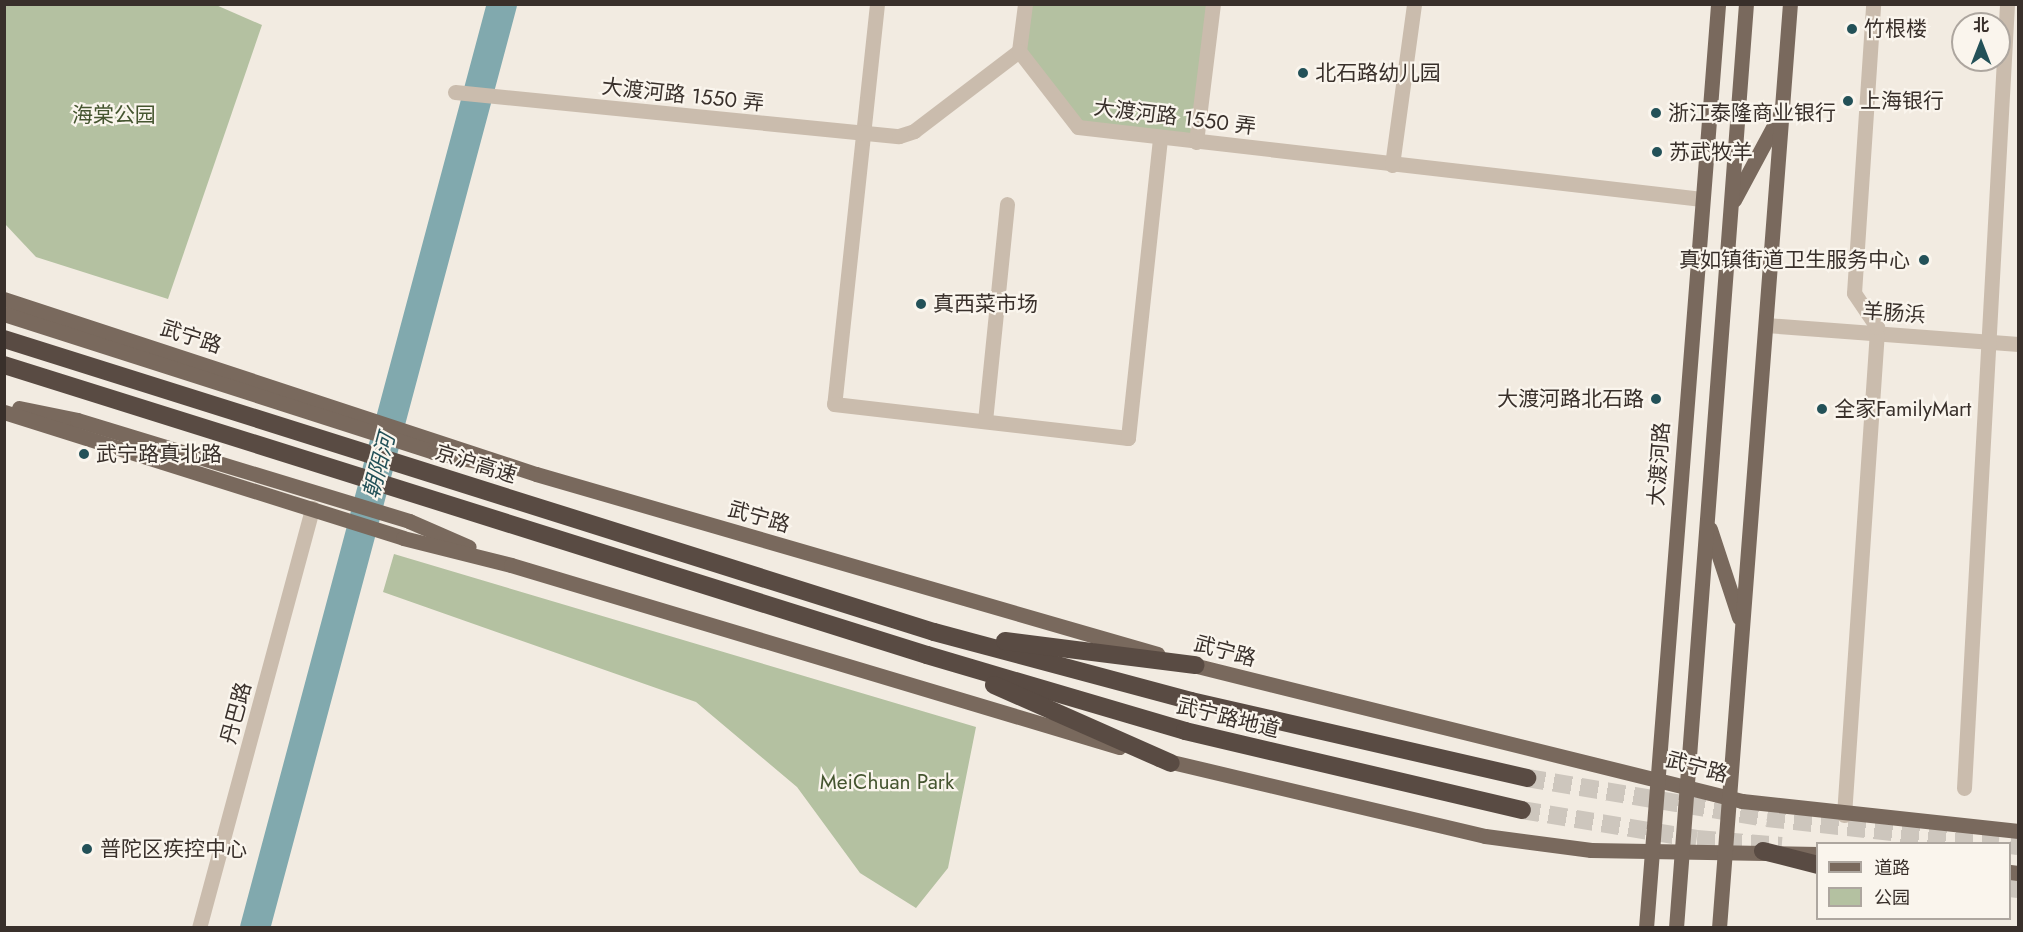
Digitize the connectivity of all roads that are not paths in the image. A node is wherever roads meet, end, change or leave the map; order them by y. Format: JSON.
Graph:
{"nodes":[{"id":1,"x":876,"y":4,"type":"edge"},
{"id":2,"x":1025,"y":4,"type":"edge"},
{"id":3,"x":1213,"y":4,"type":"edge"},
{"id":4,"x":1414,"y":4,"type":"edge"},
{"id":5,"x":1718,"y":4,"type":"edge"},
{"id":6,"x":1746,"y":4,"type":"edge"},
{"id":7,"x":1790,"y":4,"type":"edge"},
{"id":8,"x":1874,"y":4,"type":"edge"},
{"id":9,"x":2007,"y":4,"type":"edge"},
{"id":10,"x":1019,"y":51,"type":"junction"},
{"id":11,"x":455,"y":92,"type":"dead end"},
{"id":12,"x":1782,"y":110,"type":"junction"},
{"id":13,"x":863,"y":135,"type":"junction"},
{"id":14,"x":1160,"y":137,"type":"junction"},
{"id":15,"x":1196,"y":142,"type":"junction"},
{"id":16,"x":1392,"y":165,"type":"junction"},
{"id":17,"x":1702,"y":199,"type":"junction"},
{"id":18,"x":1007,"y":204,"type":"dead end"},
{"id":19,"x":1731,"y":205,"type":"junction"},
{"id":20,"x":4,"y":298,"type":"edge"},
{"id":21,"x":4,"y":314,"type":"edge"},
{"id":22,"x":1766,"y":325,"type":"junction"},
{"id":23,"x":1876,"y":333,"type":"junction"},
{"id":24,"x":4,"y":339,"type":"edge"},
{"id":25,"x":1988,"y":342,"type":"junction"},
{"id":26,"x":2019,"y":344,"type":"edge"},
{"id":27,"x":4,"y":365,"type":"edge"},
{"id":28,"x":4,"y":405,"type":"edge"},
{"id":29,"x":4,"y":412,"type":"edge"},
{"id":30,"x":985,"y":421,"type":"junction"},
{"id":31,"x":436,"y":446,"type":"junction"},
{"id":32,"x":312,"y":508,"type":"junction"},
{"id":33,"x":1708,"y":521,"type":"junction"},
{"id":34,"x":511,"y":565,"type":"junction"},
{"id":35,"x":1742,"y":626,"type":"junction"},
{"id":36,"x":934,"y":632,"type":"junction"},
{"id":37,"x":927,"y":655,"type":"junction"},
{"id":38,"x":1195,"y":665,"type":"junction"},
{"id":39,"x":1171,"y":763,"type":"junction"},
{"id":40,"x":1527,"y":778,"type":"tunnel mouth"},
{"id":41,"x":1659,"y":779,"type":"junction"},
{"id":42,"x":1688,"y":787,"type":"junction"},
{"id":43,"x":1964,"y":788,"type":"dead end"},
{"id":44,"x":1729,"y":798,"type":"junction"},
{"id":45,"x":1522,"y":810,"type":"tunnel mouth"},
{"id":46,"x":1844,"y":815,"type":"junction"},
{"id":47,"x":2019,"y":831,"type":"edge"},
{"id":48,"x":1725,"y":850,"type":"junction"},
{"id":49,"x":1682,"y":851,"type":"junction"},
{"id":50,"x":1652,"y":852,"type":"junction"},
{"id":51,"x":1763,"y":852,"type":"junction"},
{"id":52,"x":1816,"y":854,"type":"edge"},
{"id":53,"x":1816,"y":865,"type":"edge"},
{"id":54,"x":199,"y":927,"type":"edge"},
{"id":55,"x":1646,"y":927,"type":"edge"},
{"id":56,"x":1676,"y":927,"type":"edge"},
{"id":57,"x":1719,"y":927,"type":"edge"}],
"edges":[{"from":1,"to":13,"type":"street"},
{"from":2,"to":10,"type":"street"},
{"from":3,"to":15,"type":"street"},
{"from":4,"to":16,"type":"street"},
{"from":5,"to":17,"type":"main road","name":"大渡河路"},
{"from":6,"to":19,"type":"main road"},
{"from":7,"to":12,"type":"main road"},
{"from":8,"to":23,"type":"street"},
{"from":9,"to":25,"type":"street"},
{"from":10,"to":13,"type":"street","name":"大渡河路 1550 弄"},
{"from":10,"to":14,"type":"street","name":"大渡河路 1550 弄"},
{"from":11,"to":13,"type":"street","name":"大渡河路 1550 弄"},
{"from":12,"to":19,"type":"main road"},
{"from":12,"to":22,"type":"main road"},
{"from":13,"to":30,"type":"street"},
{"from":14,"to":15,"type":"street","name":"大渡河路 1550 弄"},
{"from":14,"to":30,"type":"street"},
{"from":15,"to":16,"type":"street","name":"大渡河路 1550 弄"},
{"from":16,"to":17,"type":"street","name":"大渡河路 1550 弄"},
{"from":17,"to":41,"type":"main road","name":"大渡河路"},
{"from":18,"to":30,"type":"street"},
{"from":19,"to":33,"type":"main road"},
{"from":20,"to":31,"type":"main road","name":"武宁路"},
{"from":21,"to":31,"type":"main road"},
{"from":22,"to":23,"type":"street","name":"羊肠浜"},
{"from":22,"to":35,"type":"main road"},
{"from":23,"to":25,"type":"street","name":"羊肠浜"},
{"from":23,"to":46,"type":"street"},
{"from":24,"to":36,"type":"highway","name":"京沪高速"},
{"from":25,"to":26,"type":"street","name":"羊肠浜"},
{"from":25,"to":43,"type":"street"},
{"from":27,"to":37,"type":"highway"},
{"from":28,"to":34,"type":"main road"},
{"from":29,"to":32,"type":"main road"},
{"from":31,"to":38,"type":"main road","name":"武宁路"},
{"from":32,"to":34,"type":"main road"},
{"from":32,"to":54,"type":"street","name":"丹巴路"},
{"from":33,"to":35,"type":"main road"},
{"from":33,"to":42,"type":"main road"},
{"from":34,"to":39,"type":"main road"},
{"from":35,"to":44,"type":"main road"},
{"from":36,"to":38,"type":"highway"},
{"from":36,"to":40,"type":"highway","name":"武宁路地道"},
{"from":37,"to":39,"type":"highway"},
{"from":37,"to":45,"type":"highway","name":"武宁路地道"},
{"from":38,"to":41,"type":"main road","name":"武宁路"},
{"from":39,"to":50,"type":"main road"},
{"from":41,"to":42,"type":"main road","name":"武宁路"},
{"from":41,"to":50,"type":"main road","name":"大渡河路"},
{"from":42,"to":44,"type":"main road","name":"武宁路"},
{"from":42,"to":49,"type":"main road"},
{"from":44,"to":46,"type":"main road","name":"武宁路"},
{"from":44,"to":48,"type":"main road"},
{"from":46,"to":47,"type":"main road","name":"武宁路"},
{"from":48,"to":49,"type":"main road"},
{"from":48,"to":51,"type":"main road"},
{"from":48,"to":57,"type":"main road"},
{"from":49,"to":50,"type":"main road"},
{"from":49,"to":56,"type":"main road"},
{"from":50,"to":55,"type":"main road","name":"大渡河路"},
{"from":51,"to":52,"type":"main road"},
{"from":51,"to":53,"type":"highway"}]}
